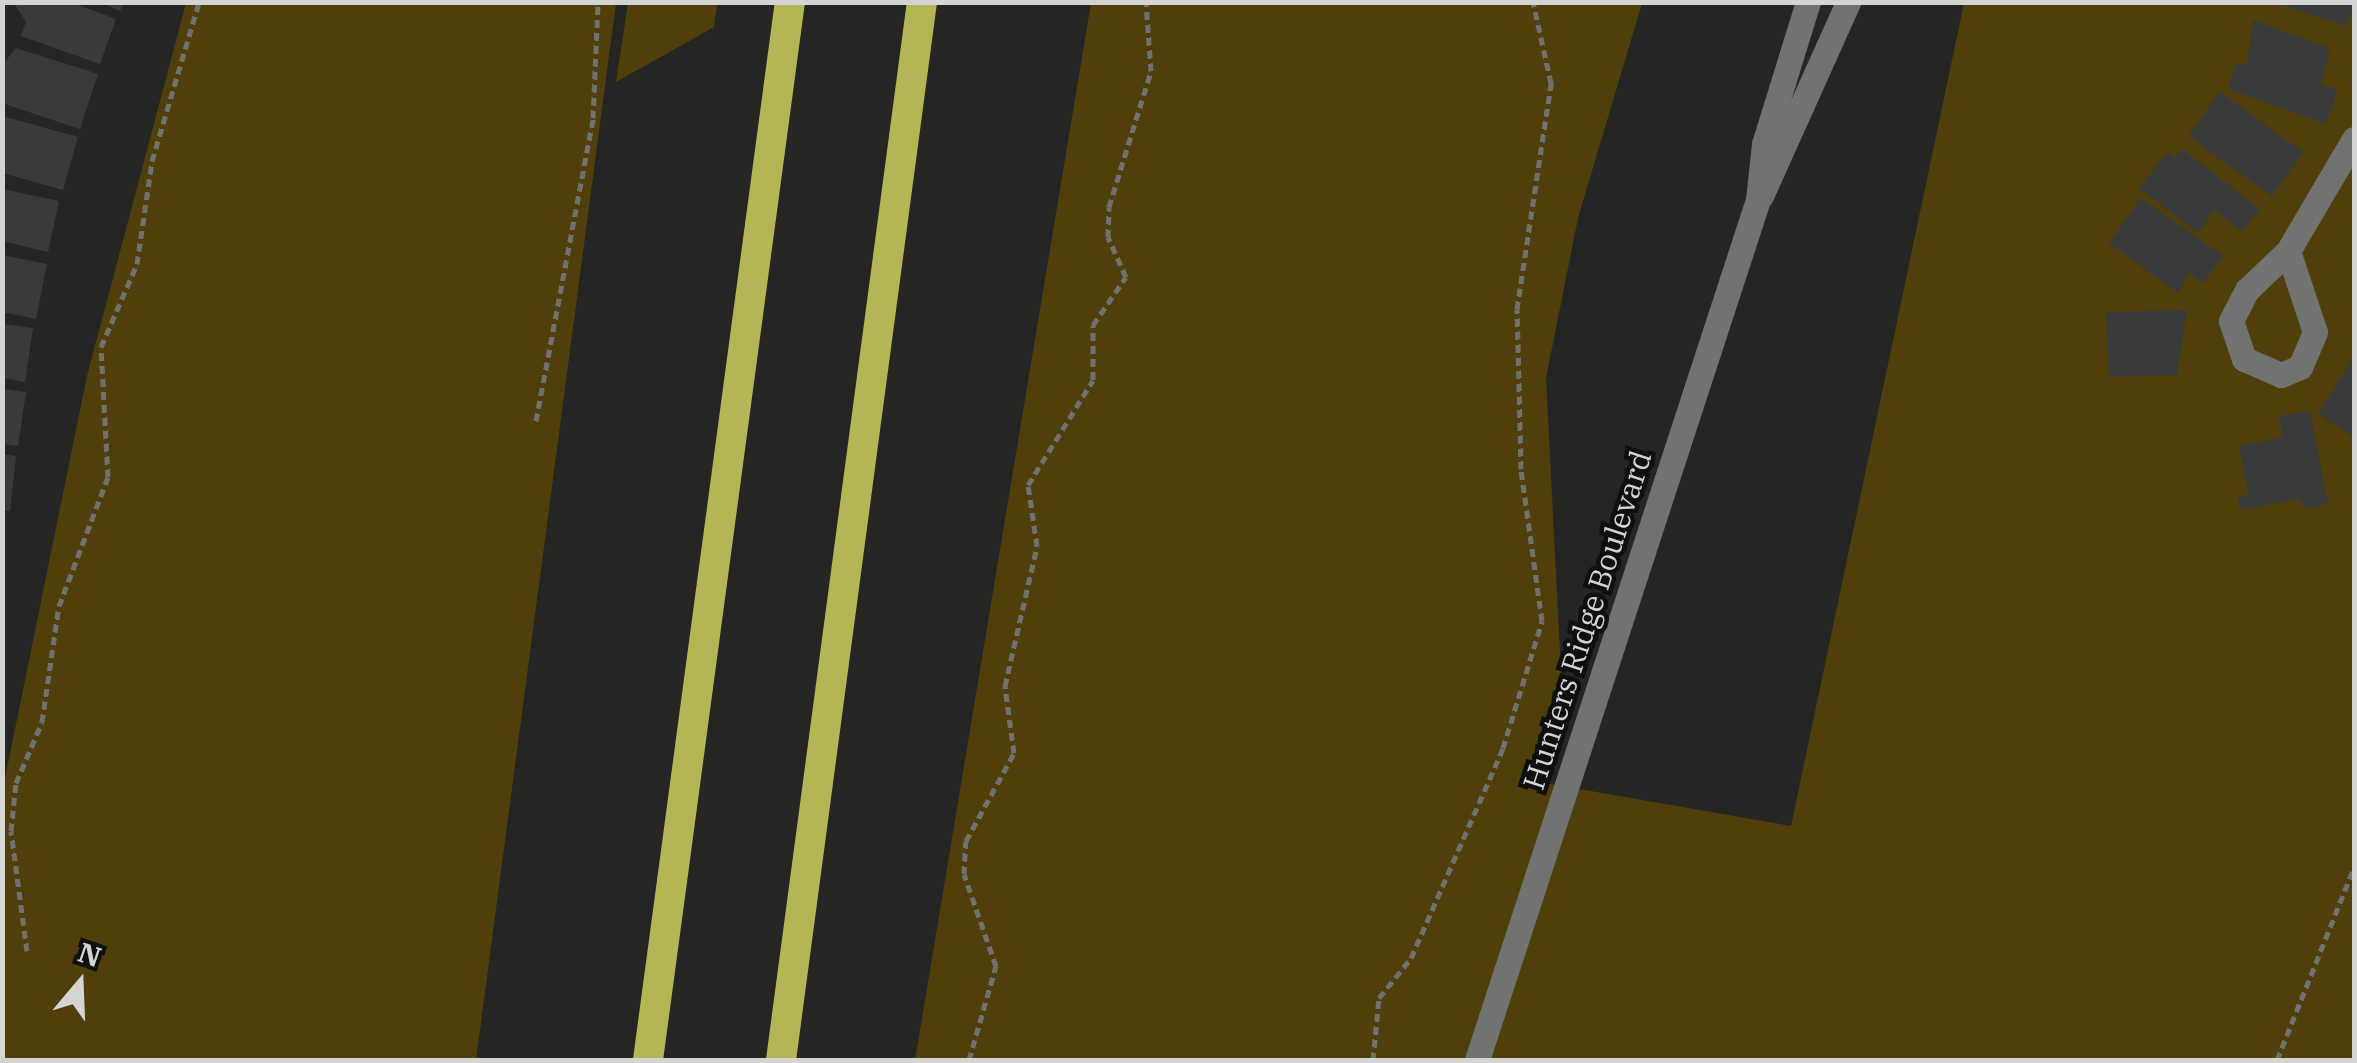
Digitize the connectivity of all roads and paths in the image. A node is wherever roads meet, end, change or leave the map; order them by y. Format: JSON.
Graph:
{"nodes":[{"id":1,"x":199,"y":2,"type":"edge"},
{"id":2,"x":598,"y":2,"type":"edge"},
{"id":3,"x":790,"y":2,"type":"edge"},
{"id":4,"x":922,"y":2,"type":"edge"},
{"id":5,"x":1146,"y":2,"type":"edge"},
{"id":6,"x":1533,"y":2,"type":"edge"},
{"id":7,"x":1808,"y":2,"type":"edge"},
{"id":8,"x":1848,"y":2,"type":"edge"},
{"id":9,"x":2354,"y":139,"type":"edge"},
{"id":10,"x":1758,"y":200,"type":"junction"},
{"id":11,"x":2288,"y":251,"type":"junction"},
{"id":12,"x":536,"y":421,"type":"dead end"},
{"id":13,"x":2354,"y":867,"type":"edge"},
{"id":14,"x":27,"y":952,"type":"dead end"},
{"id":15,"x":648,"y":1060,"type":"edge"},
{"id":16,"x":781,"y":1060,"type":"edge"},
{"id":17,"x":968,"y":1060,"type":"edge"},
{"id":18,"x":1373,"y":1060,"type":"edge"},
{"id":19,"x":1477,"y":1060,"type":"edge"},
{"id":20,"x":2278,"y":1060,"type":"edge"}],
"edges":[{"from":1,"to":14,"type":"path"},
{"from":2,"to":12,"type":"path"},
{"from":3,"to":15,"type":"highway"},
{"from":4,"to":16,"type":"highway"},
{"from":5,"to":17,"type":"path"},
{"from":6,"to":18,"type":"path"},
{"from":7,"to":10,"type":"street","name":"Hunters Ridge Boulevard"},
{"from":8,"to":10,"type":"street","name":"Hunters Ridge Boulevard"},
{"from":9,"to":11,"type":"street"},
{"from":10,"to":19,"type":"street","name":"Hunters Ridge Boulevard"},
{"from":11,"to":11,"type":"street"},
{"from":13,"to":20,"type":"path"}]}
